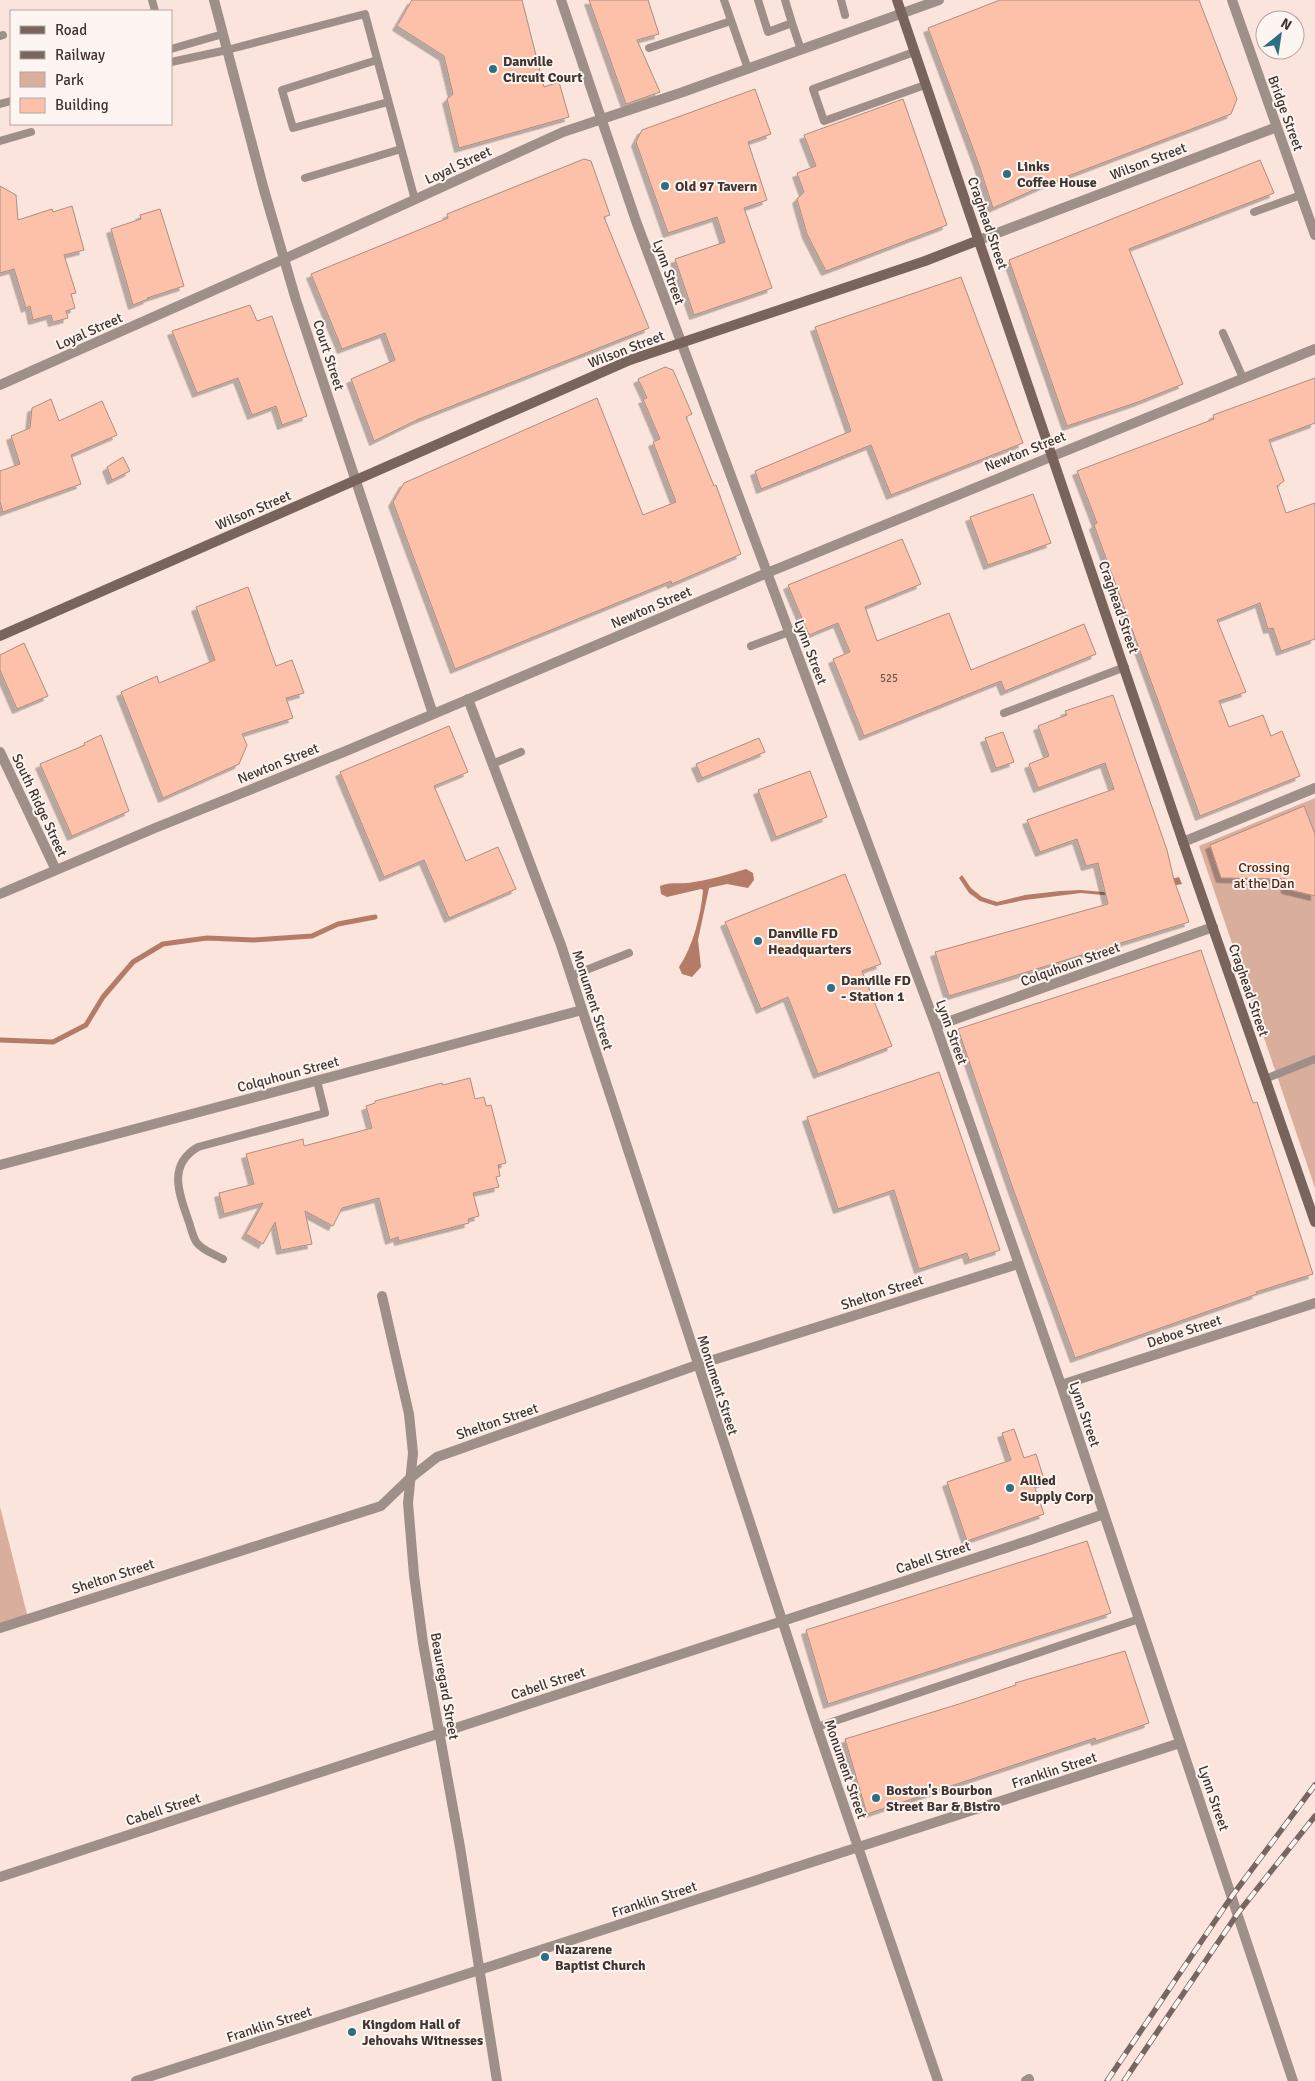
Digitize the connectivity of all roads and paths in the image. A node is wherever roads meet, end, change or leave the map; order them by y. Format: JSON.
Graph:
{"nodes":[{"id":1,"x":214,"y":0,"type":"edge"},
{"id":2,"x":561,"y":0,"type":"edge"},
{"id":3,"x":724,"y":0,"type":"edge"},
{"id":4,"x":758,"y":0,"type":"edge"},
{"id":5,"x":785,"y":0,"type":"edge"},
{"id":6,"x":840,"y":0,"type":"edge"},
{"id":7,"x":896,"y":0,"type":"edge"},
{"id":8,"x":939,"y":0,"type":"edge"},
{"id":9,"x":1232,"y":0,"type":"edge"},
{"id":10,"x":845,"y":15,"type":"dead end"},
{"id":11,"x":901,"y":15,"type":"junction"},
{"id":12,"x":731,"y":21,"type":"junction"},
{"id":13,"x":792,"y":23,"type":"junction"},
{"id":14,"x":223,"y":34,"type":"junction"},
{"id":15,"x":649,"y":48,"type":"dead end"},
{"id":16,"x":172,"y":50,"type":"edge"},
{"id":17,"x":227,"y":50,"type":"junction"},
{"id":18,"x":802,"y":50,"type":"junction"},
{"id":19,"x":914,"y":52,"type":"junction"},
{"id":20,"x":377,"y":60,"type":"junction"},
{"id":21,"x":172,"y":62,"type":"edge"},
{"id":22,"x":748,"y":69,"type":"junction"},
{"id":23,"x":926,"y":84,"type":"junction"},
{"id":24,"x":388,"y":102,"type":"junction"},
{"id":25,"x":601,"y":118,"type":"junction"},
{"id":26,"x":1277,"y":127,"type":"junction"},
{"id":27,"x":31,"y":132,"type":"dead end"},
{"id":28,"x":0,"y":141,"type":"edge"},
{"id":29,"x":401,"y":149,"type":"junction"},
{"id":30,"x":305,"y":178,"type":"dead end"},
{"id":31,"x":1301,"y":196,"type":"junction"},
{"id":32,"x":415,"y":200,"type":"junction"},
{"id":33,"x":1254,"y":212,"type":"dead end"},
{"id":34,"x":1315,"y":235,"type":"edge"},
{"id":35,"x":979,"y":240,"type":"junction"},
{"id":36,"x":284,"y":259,"type":"junction"},
{"id":37,"x":1223,"y":333,"type":"dead end"},
{"id":38,"x":681,"y":343,"type":"junction"},
{"id":39,"x":1315,"y":349,"type":"edge"},
{"id":40,"x":1243,"y":378,"type":"junction"},
{"id":41,"x":0,"y":385,"type":"edge"},
{"id":42,"x":1052,"y":455,"type":"junction"},
{"id":43,"x":355,"y":481,"type":"junction"},
{"id":44,"x":767,"y":573,"type":"junction"},
{"id":45,"x":789,"y":632,"type":"junction"},
{"id":46,"x":0,"y":636,"type":"edge"},
{"id":47,"x":751,"y":646,"type":"dead end"},
{"id":48,"x":1125,"y":667,"type":"junction"},
{"id":49,"x":468,"y":699,"type":"junction"},
{"id":50,"x":433,"y":714,"type":"junction"},
{"id":51,"x":1004,"y":714,"type":"dead end"},
{"id":52,"x":0,"y":752,"type":"edge"},
{"id":53,"x":521,"y":752,"type":"dead end"},
{"id":54,"x":492,"y":764,"type":"junction"},
{"id":55,"x":1315,"y":788,"type":"edge"},
{"id":56,"x":1183,"y":842,"type":"junction"},
{"id":57,"x":56,"y":870,"type":"junction"},
{"id":58,"x":0,"y":894,"type":"edge"},
{"id":59,"x":1213,"y":927,"type":"junction"},
{"id":60,"x":629,"y":954,"type":"dead end"},
{"id":61,"x":571,"y":976,"type":"junction"},
{"id":62,"x":582,"y":1010,"type":"junction"},
{"id":63,"x":936,"y":1026,"type":"junction"},
{"id":64,"x":1315,"y":1059,"type":"edge"},
{"id":65,"x":1265,"y":1079,"type":"junction"},
{"id":66,"x":318,"y":1081,"type":"junction"},
{"id":67,"x":0,"y":1165,"type":"edge"},
{"id":68,"x":1315,"y":1222,"type":"edge"},
{"id":69,"x":224,"y":1259,"type":"dead end"},
{"id":70,"x":1018,"y":1264,"type":"junction"},
{"id":71,"x":382,"y":1296,"type":"dead end"},
{"id":72,"x":1315,"y":1303,"type":"edge"},
{"id":73,"x":697,"y":1366,"type":"junction"},
{"id":74,"x":1061,"y":1386,"type":"junction"},
{"id":75,"x":409,"y":1479,"type":"junction"},
{"id":76,"x":1104,"y":1514,"type":"junction"},
{"id":77,"x":1139,"y":1619,"type":"junction"},
{"id":78,"x":782,"y":1620,"type":"junction"},
{"id":79,"x":0,"y":1628,"type":"edge"},
{"id":80,"x":817,"y":1727,"type":"junction"},
{"id":81,"x":439,"y":1734,"type":"junction"},
{"id":82,"x":1180,"y":1743,"type":"junction"},
{"id":83,"x":858,"y":1848,"type":"junction"},
{"id":84,"x":0,"y":1877,"type":"edge"},
{"id":85,"x":479,"y":1970,"type":"junction"},
{"id":86,"x":136,"y":2081,"type":"edge"},
{"id":87,"x":497,"y":2081,"type":"edge"},
{"id":88,"x":938,"y":2081,"type":"edge"},
{"id":89,"x":1293,"y":2081,"type":"edge"}],
"edges":[{"from":1,"to":14,"type":"street","name":"Court Street"},
{"from":2,"to":25,"type":"street","name":"Lynn Street"},
{"from":3,"to":12,"type":"lane"},
{"from":4,"to":13,"type":"lane"},
{"from":5,"to":13,"type":"lane"},
{"from":6,"to":10,"type":"lane"},
{"from":7,"to":11,"type":"main road","name":"Craghead Street"},
{"from":8,"to":11,"type":"street","name":"Loyal Street"},
{"from":9,"to":26,"type":"street","name":"Bridge Street"},
{"from":11,"to":18,"type":"street","name":"Loyal Street"},
{"from":11,"to":19,"type":"main road","name":"Craghead Street"},
{"from":12,"to":15,"type":"lane"},
{"from":12,"to":22,"type":"lane"},
{"from":13,"to":18,"type":"lane"},
{"from":14,"to":16,"type":"lane"},
{"from":14,"to":17,"type":"street","name":"Court Street"},
{"from":17,"to":20,"type":"lane"},
{"from":17,"to":21,"type":"lane"},
{"from":17,"to":36,"type":"street","name":"Court Street"},
{"from":18,"to":22,"type":"street","name":"Loyal Street"},
{"from":19,"to":23,"type":"main road","name":"Craghead Street"},
{"from":19,"to":23,"type":"lane"},
{"from":20,"to":24,"type":"lane"},
{"from":20,"to":24,"type":"lane"},
{"from":22,"to":25,"type":"street","name":"Loyal Street"},
{"from":23,"to":35,"type":"main road","name":"Craghead Street"},
{"from":24,"to":29,"type":"lane"},
{"from":25,"to":32,"type":"street","name":"Loyal Street"},
{"from":25,"to":38,"type":"street","name":"Lynn Street"},
{"from":26,"to":31,"type":"street","name":"Bridge Street"},
{"from":26,"to":35,"type":"street","name":"Wilson Street"},
{"from":27,"to":28,"type":"lane"},
{"from":29,"to":30,"type":"lane"},
{"from":29,"to":32,"type":"lane"},
{"from":31,"to":33,"type":"lane"},
{"from":31,"to":34,"type":"street","name":"Bridge Street"},
{"from":32,"to":36,"type":"street","name":"Loyal Street"},
{"from":35,"to":38,"type":"main road","name":"Wilson Street"},
{"from":35,"to":42,"type":"main road","name":"Craghead Street"},
{"from":36,"to":41,"type":"street","name":"Loyal Street"},
{"from":36,"to":43,"type":"street","name":"Court Street"},
{"from":37,"to":40,"type":"lane"},
{"from":38,"to":43,"type":"main road","name":"Wilson Street"},
{"from":38,"to":44,"type":"street","name":"Lynn Street"},
{"from":39,"to":40,"type":"street","name":"Newton Street"},
{"from":40,"to":42,"type":"street","name":"Newton Street"},
{"from":42,"to":44,"type":"street","name":"Newton Street"},
{"from":42,"to":48,"type":"main road","name":"Craghead Street"},
{"from":43,"to":46,"type":"main road","name":"Wilson Street"},
{"from":43,"to":50,"type":"street","name":"Court Street"},
{"from":44,"to":45,"type":"street","name":"Lynn Street"},
{"from":44,"to":49,"type":"street","name":"Newton Street"},
{"from":45,"to":47,"type":"lane"},
{"from":45,"to":63,"type":"street","name":"Lynn Street"},
{"from":48,"to":51,"type":"lane"},
{"from":48,"to":56,"type":"main road","name":"Craghead Street"},
{"from":49,"to":50,"type":"street","name":"Newton Street"},
{"from":49,"to":54,"type":"street","name":"Monument Street"},
{"from":50,"to":57,"type":"street","name":"Newton Street"},
{"from":52,"to":57,"type":"street","name":"South Ridge Street"},
{"from":53,"to":54,"type":"lane"},
{"from":54,"to":61,"type":"street","name":"Monument Street"},
{"from":55,"to":56,"type":"street"},
{"from":56,"to":59,"type":"main road","name":"Craghead Street"},
{"from":57,"to":58,"type":"street","name":"Newton Street"},
{"from":59,"to":63,"type":"street","name":"Colquhoun Street"},
{"from":59,"to":65,"type":"main road","name":"Craghead Street"},
{"from":60,"to":61,"type":"lane"},
{"from":61,"to":62,"type":"street","name":"Monument Street"},
{"from":62,"to":66,"type":"street","name":"Colquhoun Street"},
{"from":62,"to":73,"type":"street","name":"Monument Street"},
{"from":63,"to":70,"type":"street","name":"Lynn Street"},
{"from":64,"to":65,"type":"lane"},
{"from":65,"to":68,"type":"main road","name":"Craghead Street"},
{"from":66,"to":67,"type":"street","name":"Colquhoun Street"},
{"from":66,"to":69,"type":"lane"},
{"from":70,"to":73,"type":"street","name":"Shelton Street"},
{"from":70,"to":74,"type":"street","name":"Lynn Street"},
{"from":71,"to":75,"type":"street","name":"Beauregard Street"},
{"from":72,"to":74,"type":"street","name":"Deboe Street"},
{"from":73,"to":75,"type":"street","name":"Shelton Street"},
{"from":73,"to":78,"type":"street","name":"Monument Street"},
{"from":74,"to":76,"type":"street","name":"Lynn Street"},
{"from":75,"to":79,"type":"street","name":"Shelton Street"},
{"from":75,"to":81,"type":"street","name":"Beauregard Street"},
{"from":76,"to":77,"type":"street","name":"Lynn Street"},
{"from":76,"to":78,"type":"street","name":"Cabell Street"},
{"from":77,"to":80,"type":"lane"},
{"from":77,"to":82,"type":"street","name":"Lynn Street"},
{"from":78,"to":80,"type":"street","name":"Monument Street"},
{"from":78,"to":81,"type":"street","name":"Cabell Street"},
{"from":80,"to":83,"type":"street","name":"Monument Street"},
{"from":81,"to":84,"type":"street","name":"Cabell Street"},
{"from":81,"to":85,"type":"street","name":"Beauregard Street"},
{"from":82,"to":83,"type":"street","name":"Franklin Street"},
{"from":82,"to":89,"type":"street","name":"Lynn Street"},
{"from":83,"to":85,"type":"street","name":"Franklin Street"},
{"from":83,"to":88,"type":"street","name":"Monument Street"},
{"from":85,"to":86,"type":"street","name":"Franklin Street"},
{"from":85,"to":87,"type":"street","name":"Beauregard Street"}]}
